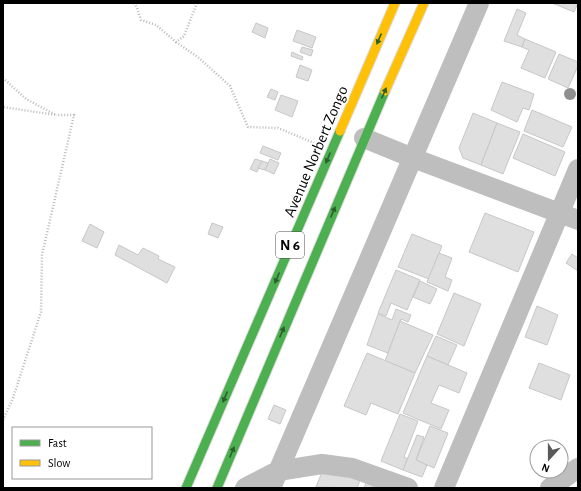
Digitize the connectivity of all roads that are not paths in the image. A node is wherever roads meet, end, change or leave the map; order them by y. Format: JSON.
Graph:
{"nodes":[{"id":1,"x":395,"y":3,"type":"edge"},
{"id":2,"x":424,"y":3,"type":"edge"},
{"id":3,"x":479,"y":3,"type":"edge"},
{"id":4,"x":364,"y":138,"type":"junction"},
{"id":5,"x":413,"y":158,"type":"junction"},
{"id":6,"x":578,"y":169,"type":"edge"},
{"id":7,"x":559,"y":212,"type":"junction"},
{"id":8,"x":578,"y":220,"type":"edge"},
{"id":9,"x":578,"y":468,"type":"edge"},
{"id":10,"x":274,"y":480,"type":"edge"},
{"id":11,"x":186,"y":488,"type":"edge"},
{"id":12,"x":217,"y":488,"type":"edge"},
{"id":13,"x":245,"y":488,"type":"edge"},
{"id":14,"x":408,"y":488,"type":"edge"},
{"id":15,"x":444,"y":488,"type":"edge"},
{"id":16,"x":550,"y":488,"type":"edge"}],
"edges":[{"from":1,"to":11,"type":"main road","name":"Avenue Norbert Zongo","number":"N 6","one_way":true},
{"from":4,"to":2,"type":"main road","number":"N 6","one_way":true},
{"from":3,"to":5,"type":"street"},
{"from":4,"to":5,"type":"street"},
{"from":12,"to":4,"type":"main road","number":"N 6","one_way":true},
{"from":5,"to":7,"type":"street"},
{"from":5,"to":10,"type":"street"},
{"from":6,"to":7,"type":"street"},
{"from":7,"to":8,"type":"street"},
{"from":7,"to":15,"type":"street"},
{"from":9,"to":16,"type":"street"},
{"from":10,"to":13,"type":"street"},
{"from":10,"to":14,"type":"street"}]}
